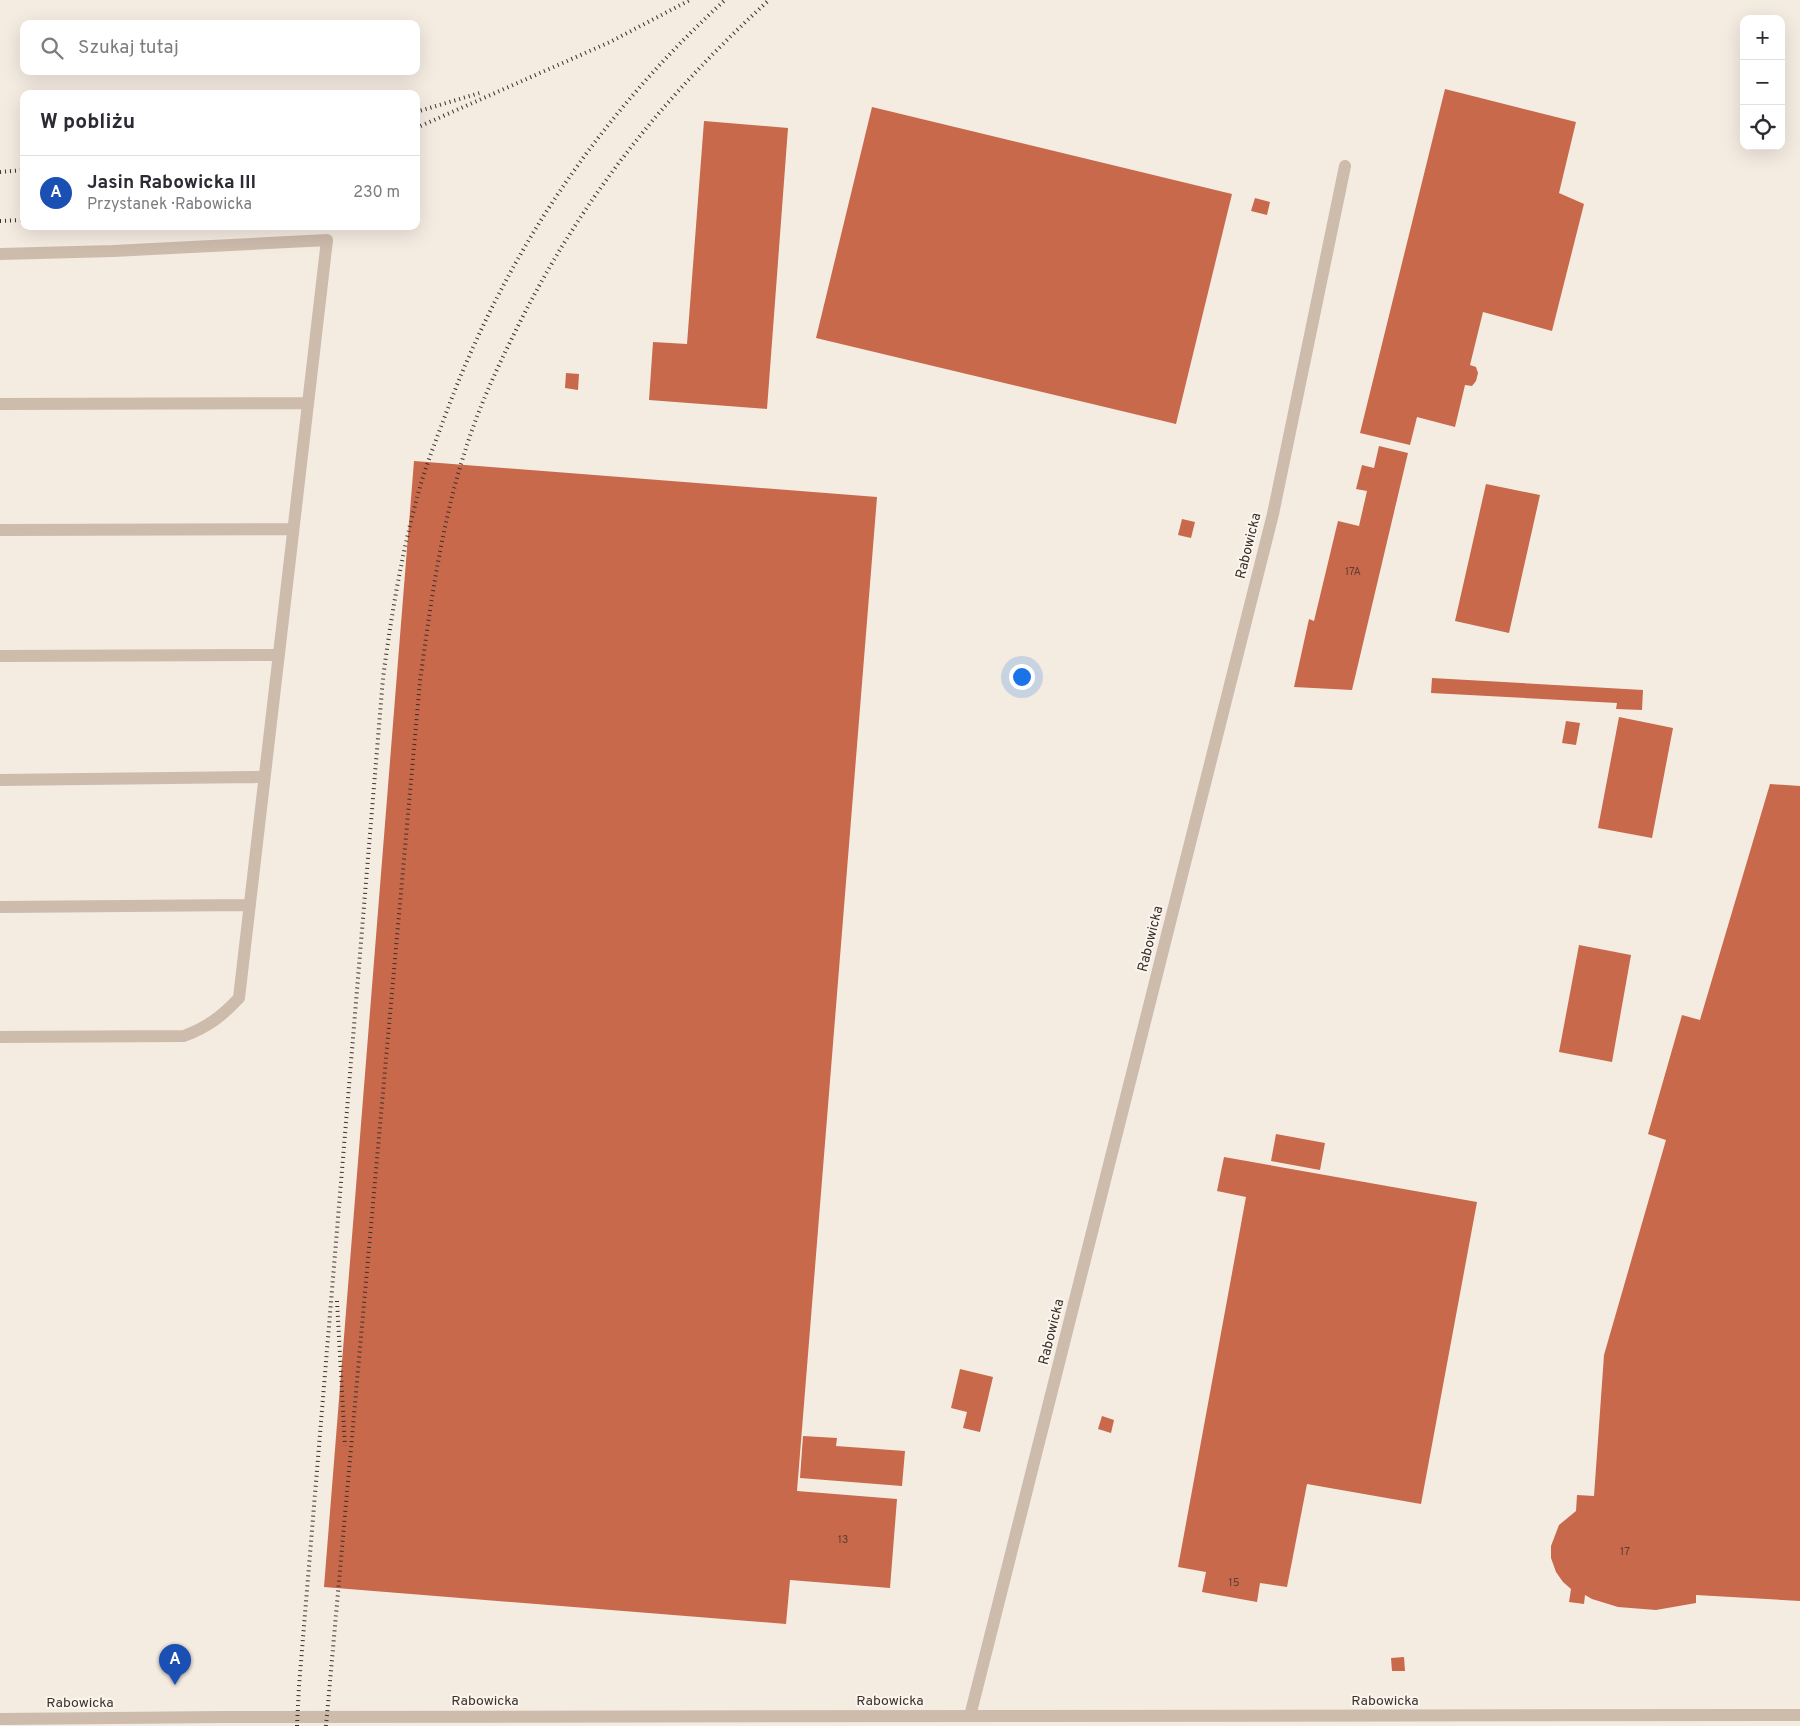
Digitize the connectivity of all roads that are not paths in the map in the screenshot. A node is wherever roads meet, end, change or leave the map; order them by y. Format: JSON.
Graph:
{"nodes":[{"id":1,"x":1345,"y":166,"type":"dead end"},
{"id":2,"x":0,"y":254,"type":"edge"},
{"id":3,"x":308,"y":403,"type":"junction"},
{"id":4,"x":0,"y":404,"type":"edge"},
{"id":5,"x":293,"y":529,"type":"junction"},
{"id":6,"x":0,"y":530,"type":"edge"},
{"id":7,"x":279,"y":655,"type":"junction"},
{"id":8,"x":0,"y":656,"type":"edge"},
{"id":9,"x":264,"y":777,"type":"junction"},
{"id":10,"x":0,"y":780,"type":"edge"},
{"id":11,"x":250,"y":905,"type":"junction"},
{"id":12,"x":0,"y":907,"type":"edge"},
{"id":13,"x":0,"y":1037,"type":"edge"},
{"id":14,"x":1800,"y":1715,"type":"edge"},
{"id":15,"x":970,"y":1716,"type":"junction"},
{"id":16,"x":0,"y":1719,"type":"edge"}],
"edges":[{"from":1,"to":15,"type":"street","name":"Rabowicka"},
{"from":2,"to":3,"type":"street"},
{"from":3,"to":4,"type":"street"},
{"from":3,"to":5,"type":"street"},
{"from":5,"to":6,"type":"street"},
{"from":5,"to":7,"type":"street"},
{"from":7,"to":8,"type":"street"},
{"from":7,"to":9,"type":"street"},
{"from":9,"to":10,"type":"street"},
{"from":9,"to":11,"type":"street"},
{"from":11,"to":12,"type":"street"},
{"from":11,"to":13,"type":"street"},
{"from":14,"to":15,"type":"street","name":"Rabowicka"},
{"from":15,"to":16,"type":"street","name":"Rabowicka"}]}
